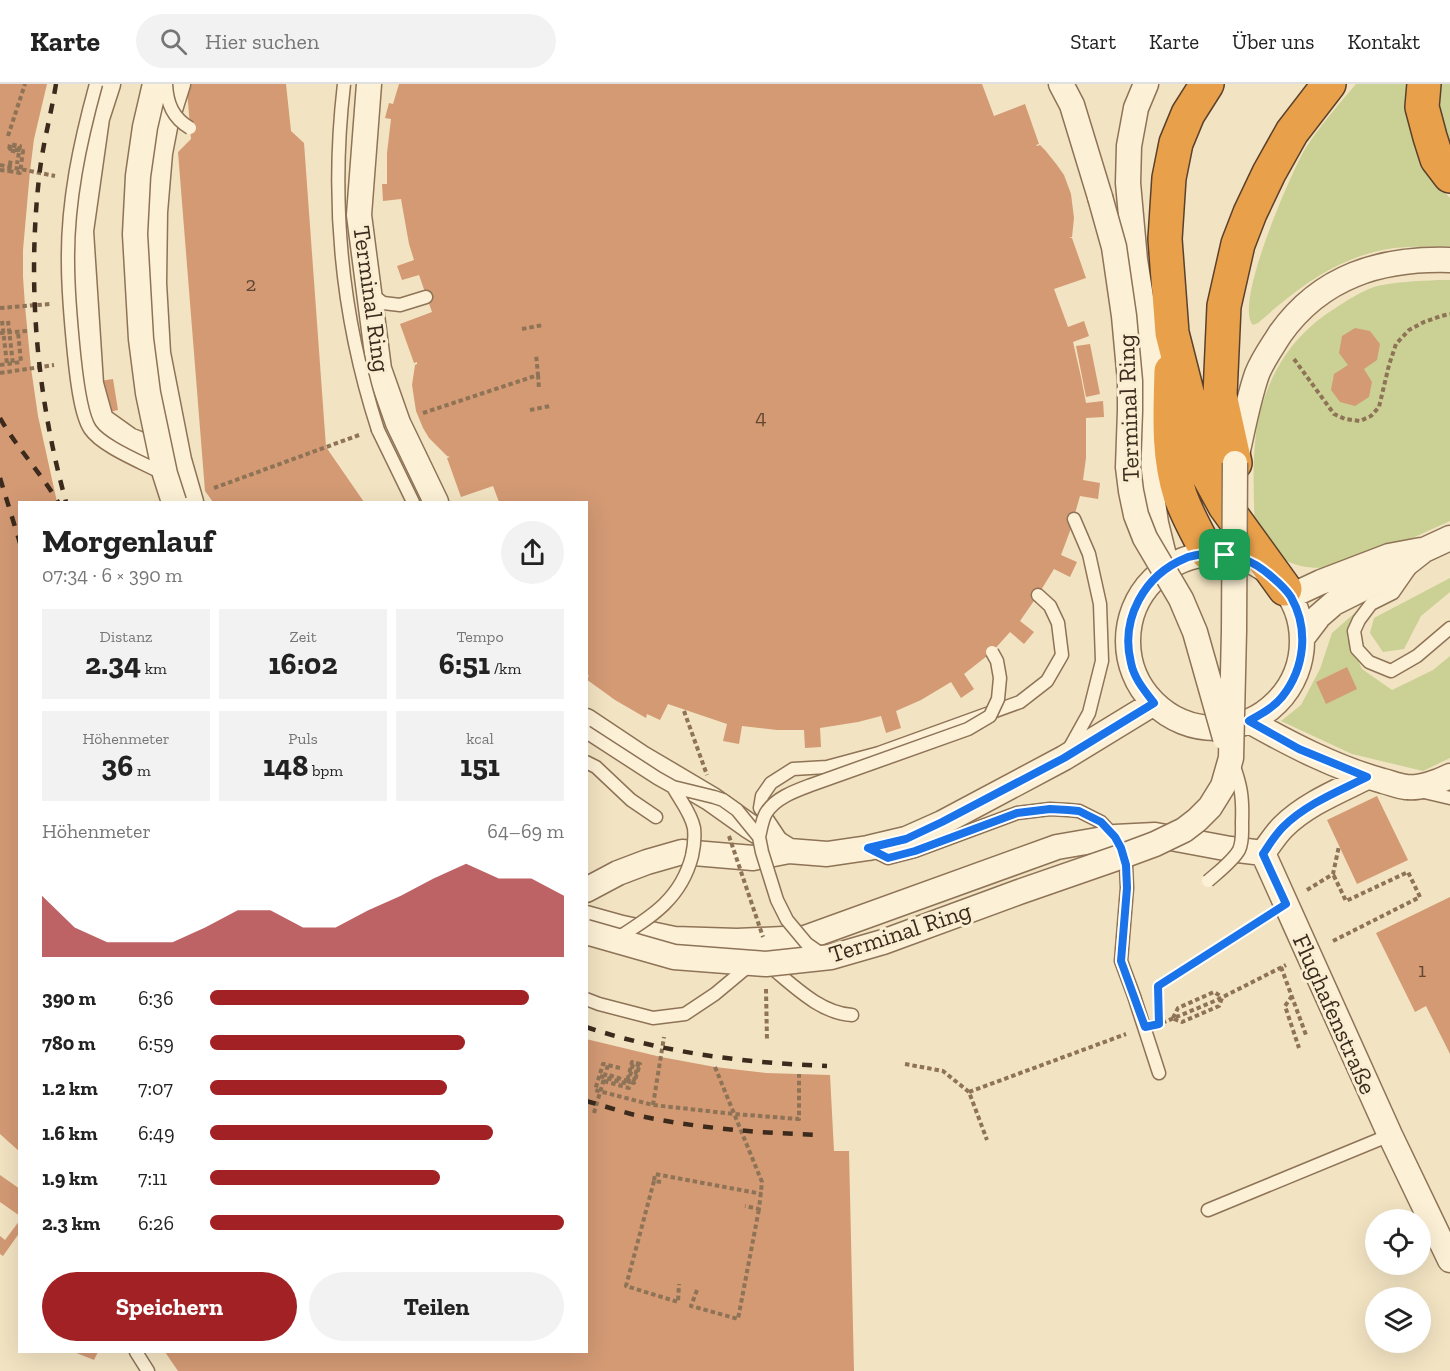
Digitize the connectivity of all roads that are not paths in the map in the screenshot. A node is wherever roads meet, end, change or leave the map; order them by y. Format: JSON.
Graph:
{"nodes":[{"id":1,"x":96,"y":84,"type":"edge"},
{"id":2,"x":108,"y":84,"type":"edge"},
{"id":3,"x":154,"y":84,"type":"edge"},
{"id":4,"x":166,"y":84,"type":"edge"},
{"id":5,"x":178,"y":84,"type":"edge"},
{"id":6,"x":344,"y":84,"type":"edge"},
{"id":7,"x":369,"y":84,"type":"edge"},
{"id":8,"x":1061,"y":84,"type":"edge"},
{"id":9,"x":1146,"y":84,"type":"edge"},
{"id":10,"x":1207,"y":84,"type":"edge"},
{"id":11,"x":1329,"y":84,"type":"edge"},
{"id":12,"x":1424,"y":84,"type":"edge"},
{"id":13,"x":190,"y":128,"type":"dead end"},
{"id":14,"x":1450,"y":176,"type":"edge"},
{"id":15,"x":1450,"y":260,"type":"edge"},
{"id":16,"x":369,"y":292,"type":"junction"},
{"id":17,"x":426,"y":297,"type":"dead end"},
{"id":18,"x":1172,"y":333,"type":"junction"},
{"id":19,"x":1235,"y":463,"type":"junction"},
{"id":20,"x":172,"y":467,"type":"junction"},
{"id":21,"x":184,"y":500,"type":"edge"},
{"id":22,"x":413,"y":501,"type":"edge"},
{"id":23,"x":436,"y":501,"type":"edge"},
{"id":24,"x":1074,"y":519,"type":"dead end"},
{"id":25,"x":1450,"y":538,"type":"edge"},
{"id":26,"x":1424,"y":550,"type":"junction"},
{"id":27,"x":1208,"y":553,"type":"junction"},
{"id":28,"x":1167,"y":568,"type":"junction"},
{"id":29,"x":1288,"y":592,"type":"junction"},
{"id":30,"x":1038,"y":595,"type":"dead end"},
{"id":31,"x":1450,"y":628,"type":"edge"},
{"id":32,"x":1303,"y":637,"type":"junction"},
{"id":33,"x":992,"y":652,"type":"dead end"},
{"id":34,"x":1154,"y":703,"type":"junction"},
{"id":35,"x":1249,"y":721,"type":"junction"},
{"id":36,"x":588,"y":722,"type":"edge"},
{"id":37,"x":588,"y":733,"type":"edge"},
{"id":38,"x":1064,"y":758,"type":"junction"},
{"id":39,"x":1231,"y":758,"type":"junction"},
{"id":40,"x":588,"y":763,"type":"edge"},
{"id":41,"x":1450,"y":776,"type":"edge"},
{"id":42,"x":1367,"y":777,"type":"junction"},
{"id":43,"x":673,"y":787,"type":"junction"},
{"id":44,"x":1408,"y":788,"type":"junction"},
{"id":45,"x":1450,"y":798,"type":"edge"},
{"id":46,"x":657,"y":817,"type":"dead end"},
{"id":47,"x":759,"y":837,"type":"junction"},
{"id":48,"x":1115,"y":837,"type":"junction"},
{"id":49,"x":868,"y":848,"type":"junction"},
{"id":50,"x":789,"y":851,"type":"junction"},
{"id":51,"x":1263,"y":854,"type":"junction"},
{"id":52,"x":1209,"y":881,"type":"dead end"},
{"id":53,"x":588,"y":889,"type":"edge"},
{"id":54,"x":588,"y":922,"type":"edge"},
{"id":55,"x":588,"y":923,"type":"edge"},
{"id":56,"x":615,"y":940,"type":"junction"},
{"id":57,"x":831,"y":957,"type":"junction"},
{"id":58,"x":760,"y":963,"type":"junction"},
{"id":59,"x":588,"y":1000,"type":"edge"},
{"id":60,"x":852,"y":1015,"type":"dead end"},
{"id":61,"x":1159,"y":1073,"type":"dead end"},
{"id":62,"x":1390,"y":1135,"type":"junction"},
{"id":63,"x":1208,"y":1210,"type":"dead end"},
{"id":64,"x":1450,"y":1260,"type":"edge"},
{"id":65,"x":137,"y":1353,"type":"edge"},
{"id":66,"x":148,"y":1371,"type":"edge"}],
"edges":[{"from":1,"to":20,"type":"lane","bridge":true},
{"from":2,"to":20,"type":"street"},
{"from":3,"to":20,"type":"street","bridge":true},
{"from":4,"to":13,"type":"lane","bridge":true},
{"from":5,"to":20,"type":"street"},
{"from":6,"to":22,"type":"lane","bridge":true},
{"from":7,"to":16,"type":"street","name":"Terminal Ring"},
{"from":8,"to":39,"type":"street","name":"Terminal Ring","bridge":true},
{"from":9,"to":28,"type":"street","name":"Terminal Ring"},
{"from":10,"to":18,"type":"highway"},
{"from":11,"to":19,"type":"highway"},
{"from":12,"to":14,"type":"highway"},
{"from":15,"to":19,"type":"street","name":"Terminal Ring"},
{"from":16,"to":17,"type":"lane"},
{"from":16,"to":23,"type":"street","name":"Terminal Ring"},
{"from":18,"to":27,"type":"highway"},
{"from":18,"to":29,"type":"highway"},
{"from":19,"to":39,"type":"street","name":"Terminal Ring","bridge":true},
{"from":20,"to":21,"type":"street","bridge":true},
{"from":24,"to":38,"type":"lane"},
{"from":25,"to":26,"type":"street"},
{"from":26,"to":29,"type":"street"},
{"from":26,"to":31,"type":"lane"},
{"from":26,"to":32,"type":"street"},
{"from":27,"to":28,"type":"street"},
{"from":27,"to":29,"type":"street"},
{"from":28,"to":34,"type":"street"},
{"from":29,"to":32,"type":"street"},
{"from":30,"to":50,"type":"lane"},
{"from":32,"to":35,"type":"street"},
{"from":33,"to":47,"type":"lane","bridge":true},
{"from":34,"to":35,"type":"street"},
{"from":34,"to":38,"type":"street"},
{"from":35,"to":42,"type":"street"},
{"from":36,"to":50,"type":"street"},
{"from":37,"to":43,"type":"lane","bridge":true},
{"from":38,"to":49,"type":"street"},
{"from":39,"to":52,"type":"lane","bridge":true},
{"from":39,"to":57,"type":"street","name":"Terminal Ring","bridge":true},
{"from":40,"to":46,"type":"lane"},
{"from":41,"to":44,"type":"street"},
{"from":42,"to":44,"type":"street"},
{"from":42,"to":51,"type":"street"},
{"from":43,"to":47,"type":"lane","bridge":true},
{"from":43,"to":56,"type":"lane","bridge":true},
{"from":44,"to":45,"type":"lane"},
{"from":47,"to":57,"type":"lane","bridge":true},
{"from":48,"to":49,"type":"lane"},
{"from":48,"to":51,"type":"street","name":"Terminal Ring"},
{"from":48,"to":54,"type":"street","name":"Terminal Ring"},
{"from":48,"to":61,"type":"lane"},
{"from":49,"to":50,"type":"street"},
{"from":50,"to":53,"type":"street"},
{"from":51,"to":62,"type":"street","name":"Flughafenstraße"},
{"from":55,"to":56,"type":"street","name":"Terminal Ring","bridge":true},
{"from":56,"to":58,"type":"street","name":"Terminal Ring","bridge":true},
{"from":57,"to":58,"type":"street","name":"Terminal Ring","bridge":true},
{"from":58,"to":59,"type":"lane","bridge":true},
{"from":58,"to":60,"type":"lane"},
{"from":62,"to":63,"type":"lane"},
{"from":62,"to":64,"type":"street","name":"Flughafenstraße"},
{"from":65,"to":66,"type":"lane"}]}
